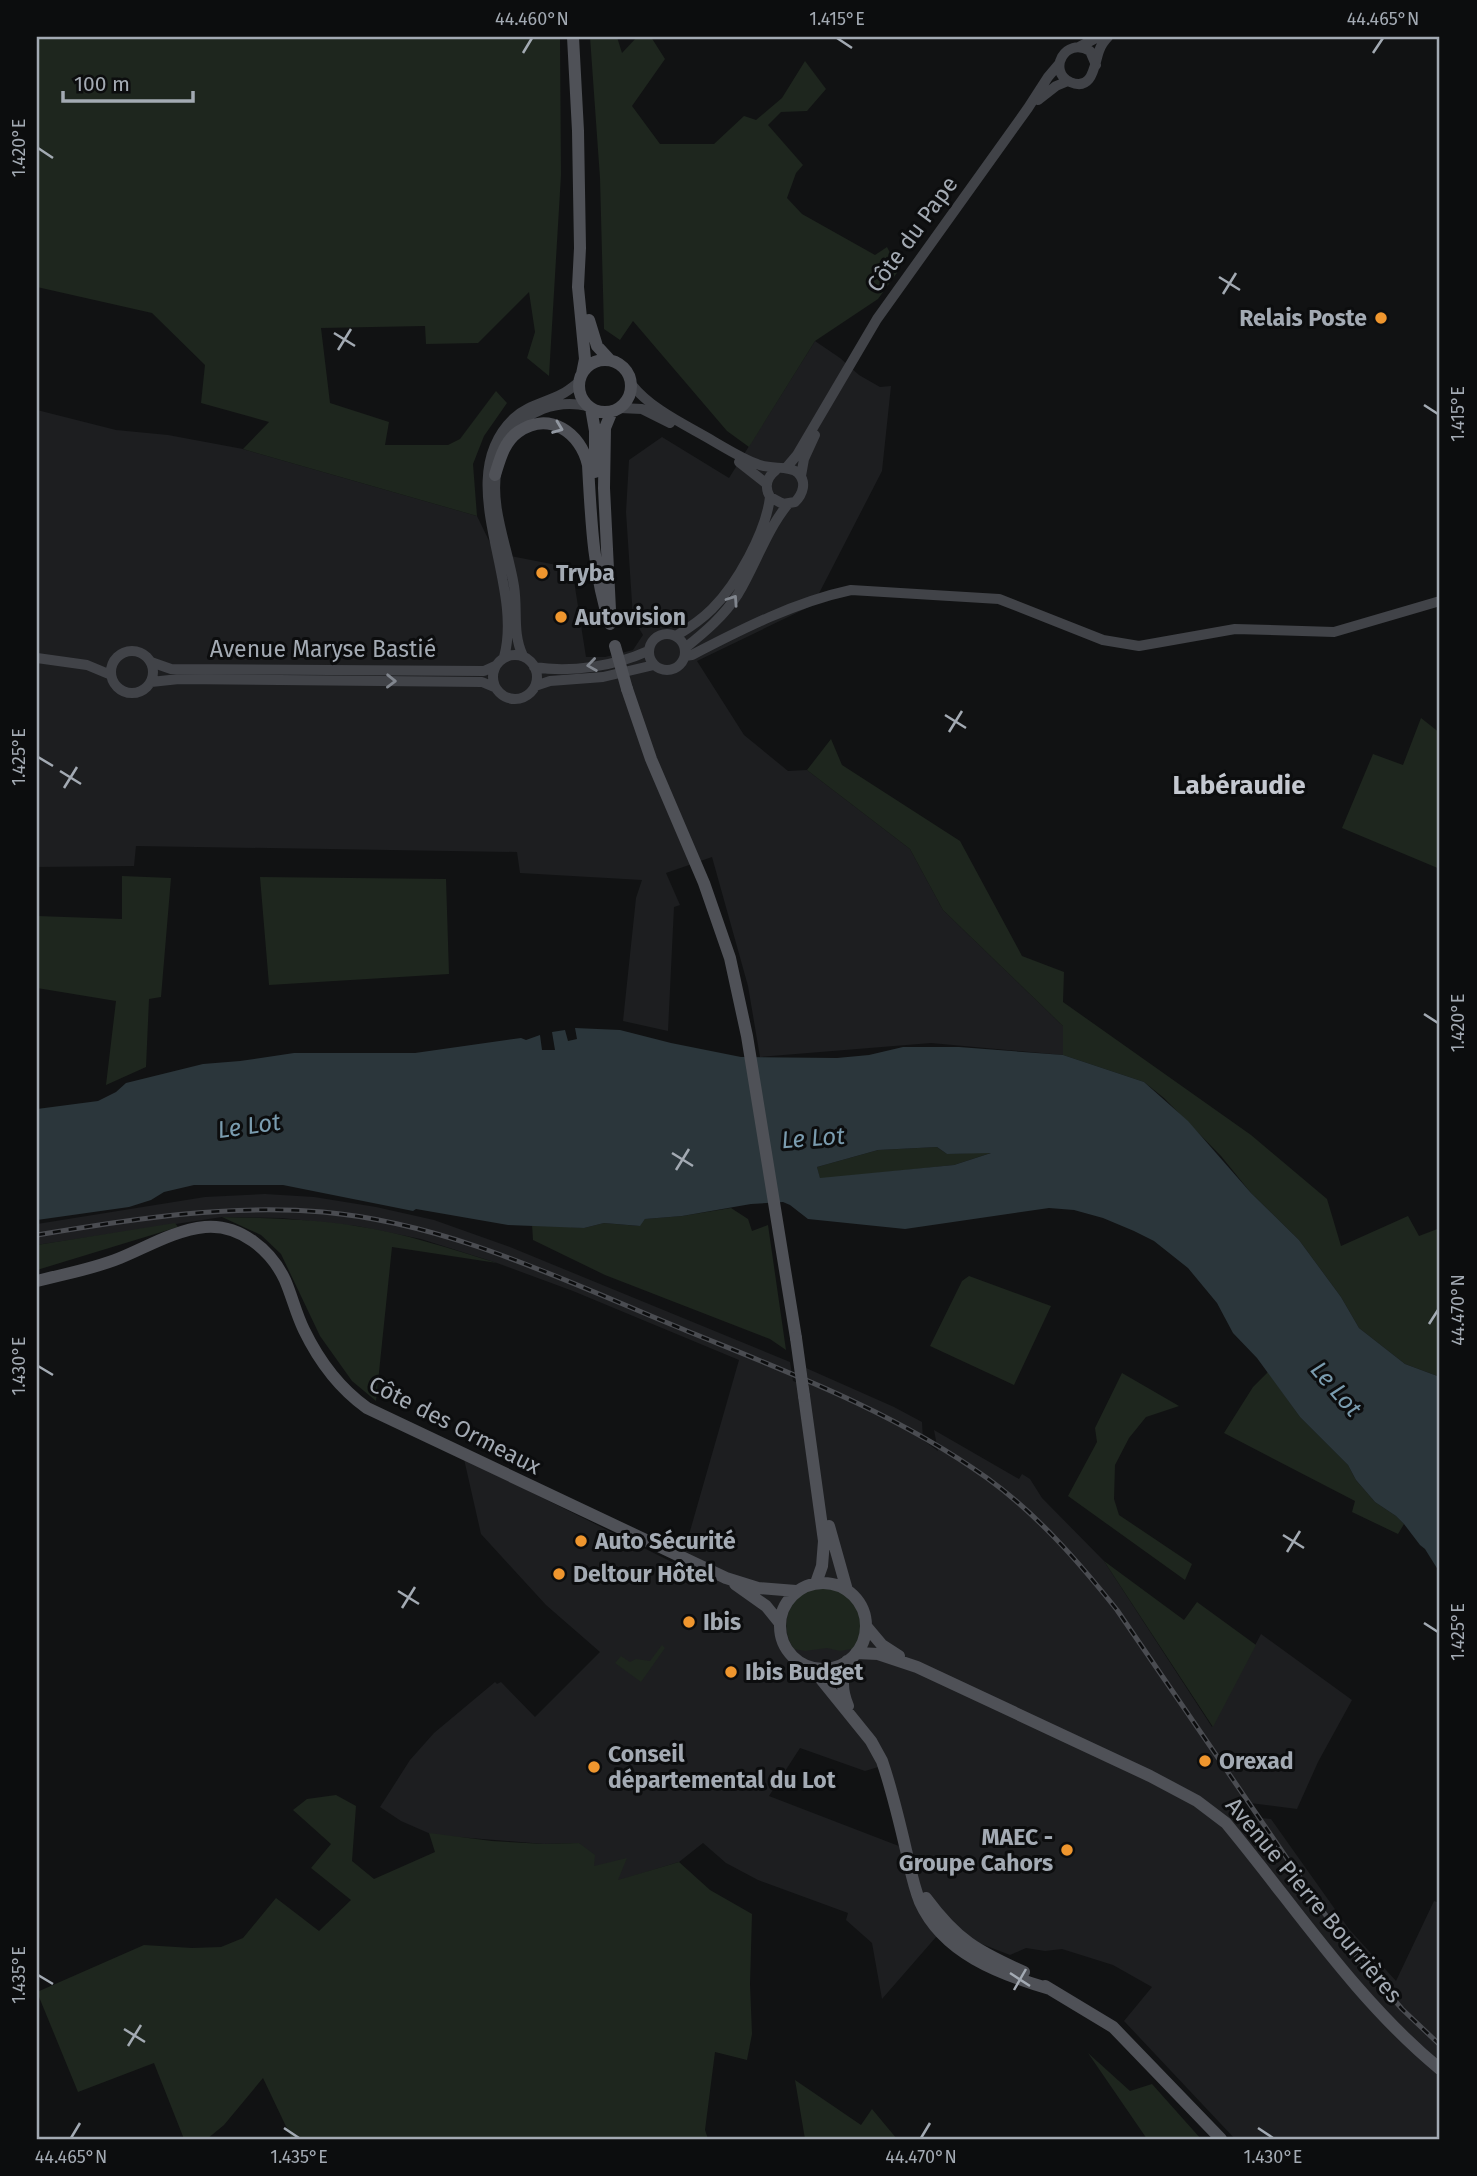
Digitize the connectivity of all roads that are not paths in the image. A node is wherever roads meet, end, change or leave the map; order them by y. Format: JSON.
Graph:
{"nodes":[{"id":1,"x":573,"y":37,"type":"edge"},
{"id":2,"x":1098,"y":37,"type":"edge"},
{"id":3,"x":1108,"y":37,"type":"edge"},
{"id":4,"x":1079,"y":47,"type":"junction"},
{"id":5,"x":1059,"y":64,"type":"junction"},
{"id":6,"x":1096,"y":65,"type":"junction"},
{"id":7,"x":1068,"y":81,"type":"junction"},
{"id":8,"x":1028,"y":108,"type":"junction"},
{"id":9,"x":578,"y":131,"type":"junction"},
{"id":10,"x":609,"y":359,"type":"junction"},
{"id":11,"x":581,"y":378,"type":"junction"},
{"id":12,"x":632,"y":386,"type":"junction"},
{"id":13,"x":836,"y":387,"type":"junction"},
{"id":14,"x":589,"y":407,"type":"junction"},
{"id":15,"x":616,"y":409,"type":"junction"},
{"id":16,"x":781,"y":469,"type":"junction"},
{"id":17,"x":495,"y":475,"type":"junction"},
{"id":18,"x":801,"y":477,"type":"junction"},
{"id":19,"x":767,"y":484,"type":"junction"},
{"id":20,"x":770,"y":497,"type":"junction"},
{"id":21,"x":788,"y":504,"type":"junction"},
{"id":22,"x":1440,"y":601,"type":"edge"},
{"id":23,"x":610,"y":624,"type":"junction"},
{"id":24,"x":676,"y":636,"type":"junction"},
{"id":25,"x":648,"y":652,"type":"junction"},
{"id":26,"x":685,"y":652,"type":"junction"},
{"id":27,"x":523,"y":656,"type":"junction"},
{"id":28,"x":37,"y":657,"type":"edge"},
{"id":29,"x":505,"y":657,"type":"junction"},
{"id":30,"x":113,"y":662,"type":"junction"},
{"id":31,"x":151,"y":662,"type":"junction"},
{"id":32,"x":86,"y":665,"type":"junction"},
{"id":33,"x":654,"y":665,"type":"junction"},
{"id":34,"x":495,"y":666,"type":"junction"},
{"id":35,"x":534,"y":667,"type":"junction"},
{"id":36,"x":111,"y":675,"type":"junction"},
{"id":37,"x":151,"y":682,"type":"junction"},
{"id":38,"x":535,"y":686,"type":"junction"},
{"id":39,"x":494,"y":687,"type":"junction"},
{"id":40,"x":37,"y":1281,"type":"edge"},
{"id":41,"x":816,"y":1479,"type":"junction"},
{"id":42,"x":726,"y":1578,"type":"junction"},
{"id":43,"x":816,"y":1583,"type":"junction"},
{"id":44,"x":847,"y":1590,"type":"junction"},
{"id":45,"x":796,"y":1591,"type":"junction"},
{"id":46,"x":779,"y":1622,"type":"junction"},
{"id":47,"x":866,"y":1626,"type":"junction"},
{"id":48,"x":852,"y":1657,"type":"junction"},
{"id":49,"x":917,"y":1667,"type":"junction"},
{"id":50,"x":812,"y":1668,"type":"junction"},
{"id":51,"x":852,"y":1716,"type":"junction"},
{"id":52,"x":1440,"y":2068,"type":"edge"},
{"id":53,"x":1221,"y":2139,"type":"edge"}],
"edges":[{"from":1,"to":9,"type":"main road"},
{"from":2,"to":4,"type":"street"},
{"from":3,"to":6,"type":"street"},
{"from":4,"to":5,"type":"street"},
{"from":4,"to":6,"type":"street"},
{"from":5,"to":7,"type":"street"},
{"from":5,"to":8,"type":"street","name":"Côte du Pape"},
{"from":6,"to":7,"type":"street"},
{"from":7,"to":8,"type":"street","name":"Côte du Pape"},
{"from":8,"to":13,"type":"street","name":"Côte du Pape"},
{"from":9,"to":10,"type":"main road"},
{"from":9,"to":11,"type":"main road"},
{"from":10,"to":11,"type":"main road"},
{"from":10,"to":12,"type":"main road"},
{"from":11,"to":14,"type":"main road"},
{"from":11,"to":29,"type":"street"},
{"from":12,"to":15,"type":"main road"},
{"from":12,"to":16,"type":"street"},
{"from":13,"to":16,"type":"street","name":"Côte du Pape"},
{"from":13,"to":18,"type":"street","name":"Côte du Pape"},
{"from":14,"to":15,"type":"main road"},
{"from":14,"to":17,"type":"street"},
{"from":14,"to":23,"type":"main road"},
{"from":15,"to":19,"type":"street"},
{"from":15,"to":23,"type":"main road"},
{"from":16,"to":18,"type":"street"},
{"from":16,"to":19,"type":"street"},
{"from":17,"to":23,"type":"main road","one_way":true},
{"from":17,"to":27,"type":"street"},
{"from":18,"to":21,"type":"street"},
{"from":19,"to":20,"type":"street"},
{"from":20,"to":21,"type":"street"},
{"from":20,"to":24,"type":"street"},
{"from":26,"to":21,"type":"street","one_way":true},
{"from":22,"to":26,"type":"street"},
{"from":23,"to":41,"type":"main road","bridge":true},
{"from":24,"to":25,"type":"street"},
{"from":24,"to":26,"type":"street"},
{"from":25,"to":33,"type":"street"},
{"from":25,"to":35,"type":"street","one_way":true},
{"from":26,"to":33,"type":"street"},
{"from":27,"to":29,"type":"street"},
{"from":27,"to":35,"type":"street"},
{"from":28,"to":32,"type":"street","name":"Avenue Maryse Bastié"},
{"from":29,"to":34,"type":"street"},
{"from":30,"to":31,"type":"street","name":"Avenue Maryse Bastié"},
{"from":30,"to":32,"type":"street","name":"Avenue Maryse Bastié"},
{"from":30,"to":36,"type":"street"},
{"from":31,"to":34,"type":"street","name":"Avenue Maryse Bastié"},
{"from":31,"to":37,"type":"street"},
{"from":32,"to":36,"type":"street","name":"Avenue Maryse Bastié"},
{"from":33,"to":38,"type":"street"},
{"from":34,"to":39,"type":"street"},
{"from":35,"to":38,"type":"street"},
{"from":36,"to":37,"type":"street","name":"Avenue Maryse Bastié"},
{"from":37,"to":39,"type":"street","name":"Avenue Maryse Bastié","one_way":true},
{"from":38,"to":39,"type":"street"},
{"from":40,"to":42,"type":"main road","name":"Côte des Ormeaux"},
{"from":41,"to":43,"type":"main road"},
{"from":41,"to":44,"type":"main road"},
{"from":42,"to":45,"type":"main road","name":"Côte des Ormeaux"},
{"from":42,"to":46,"type":"main road","name":"Côte des Ormeaux"},
{"from":43,"to":44,"type":"main road"},
{"from":43,"to":45,"type":"main road"},
{"from":44,"to":47,"type":"main road"},
{"from":45,"to":46,"type":"main road"},
{"from":46,"to":50,"type":"main road"},
{"from":47,"to":48,"type":"main road"},
{"from":47,"to":49,"type":"main road","name":"Avenue Pierre Bourrières"},
{"from":48,"to":49,"type":"main road","name":"Avenue Pierre Bourrières"},
{"from":48,"to":50,"type":"main road"},
{"from":48,"to":51,"type":"main road"},
{"from":49,"to":52,"type":"main road","name":"Avenue Pierre Bourrières"},
{"from":50,"to":51,"type":"main road"},
{"from":51,"to":53,"type":"main road"}]}
